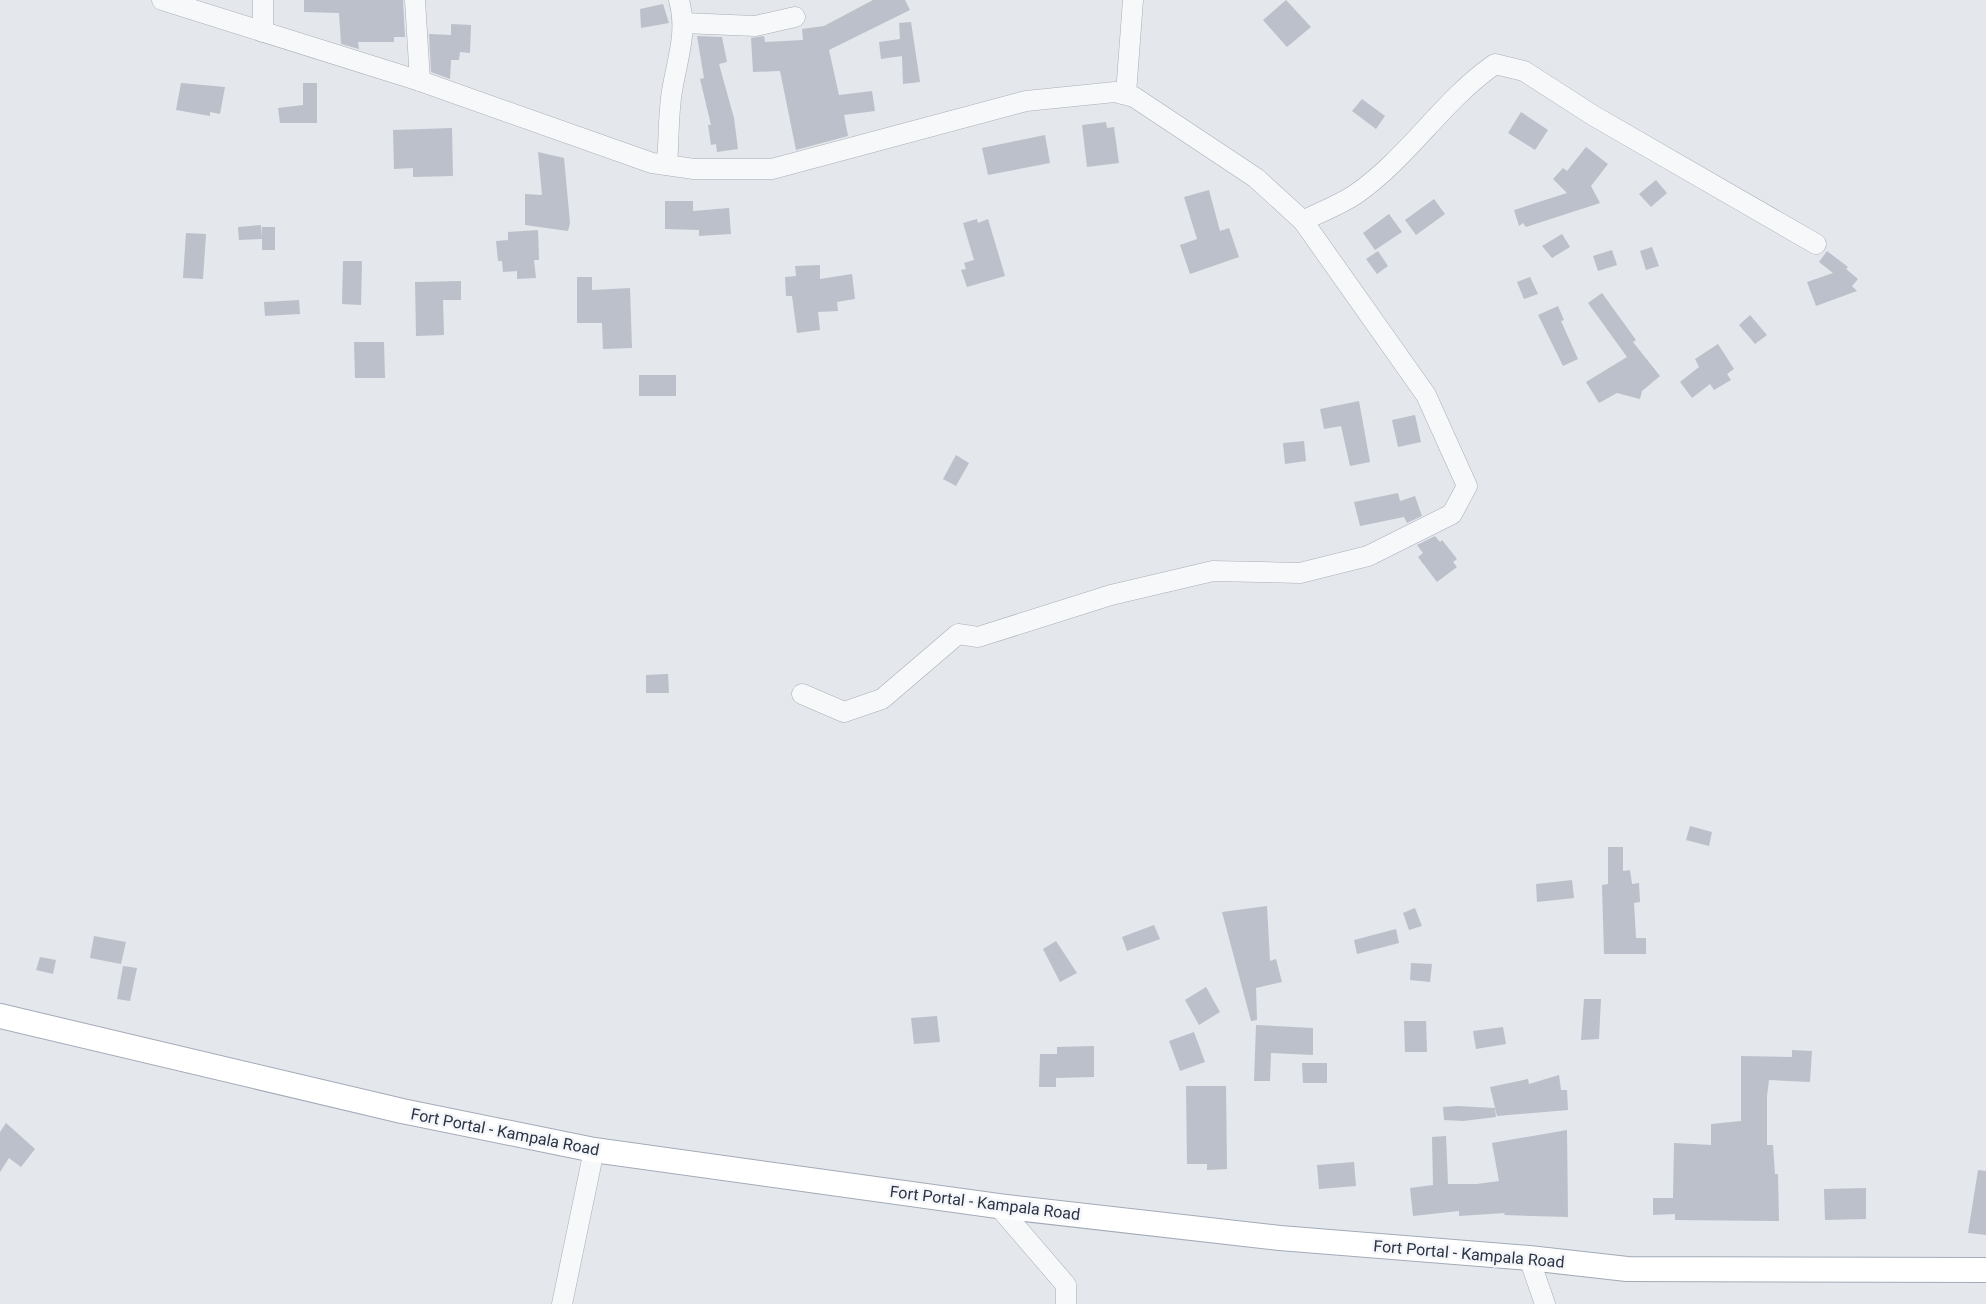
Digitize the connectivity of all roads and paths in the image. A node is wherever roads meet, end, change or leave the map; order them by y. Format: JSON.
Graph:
{"nodes":[{"id":1,"x":162,"y":0,"type":"edge"},
{"id":2,"x":263,"y":0,"type":"edge"},
{"id":3,"x":415,"y":0,"type":"edge"},
{"id":4,"x":679,"y":0,"type":"edge"},
{"id":5,"x":1133,"y":0,"type":"edge"},
{"id":6,"x":795,"y":17,"type":"dead end"},
{"id":7,"x":683,"y":23,"type":"junction"},
{"id":8,"x":263,"y":32,"type":"junction"},
{"id":9,"x":420,"y":81,"type":"junction"},
{"id":10,"x":1126,"y":94,"type":"junction"},
{"id":11,"x":667,"y":165,"type":"junction"},
{"id":12,"x":1303,"y":221,"type":"junction"},
{"id":13,"x":1816,"y":244,"type":"dead end"},
{"id":14,"x":802,"y":694,"type":"dead end"},
{"id":15,"x":0,"y":1016,"type":"edge"},
{"id":16,"x":594,"y":1150,"type":"junction"},
{"id":17,"x":998,"y":1206,"type":"junction"},
{"id":18,"x":1528,"y":1258,"type":"junction"},
{"id":19,"x":1986,"y":1270,"type":"edge"},
{"id":20,"x":562,"y":1304,"type":"edge"},
{"id":21,"x":1066,"y":1304,"type":"edge"},
{"id":22,"x":1545,"y":1304,"type":"edge"}],
"edges":[{"from":1,"to":8,"type":"street"},
{"from":2,"to":8,"type":"street"},
{"from":3,"to":9,"type":"street"},
{"from":4,"to":7,"type":"street"},
{"from":5,"to":10,"type":"street"},
{"from":6,"to":7,"type":"street"},
{"from":7,"to":11,"type":"street"},
{"from":8,"to":9,"type":"street"},
{"from":9,"to":11,"type":"street"},
{"from":10,"to":11,"type":"street"},
{"from":10,"to":12,"type":"street"},
{"from":12,"to":13,"type":"street"},
{"from":12,"to":14,"type":"street"},
{"from":15,"to":16,"type":"main road","name":"Fort Portal - Kampala Road"},
{"from":16,"to":17,"type":"main road","name":"Fort Portal - Kampala Road"},
{"from":16,"to":20,"type":"street"},
{"from":17,"to":18,"type":"main road","name":"Fort Portal - Kampala Road"},
{"from":17,"to":21,"type":"street"},
{"from":18,"to":19,"type":"main road","name":"Fort Portal - Kampala Road"},
{"from":18,"to":22,"type":"street"}]}
